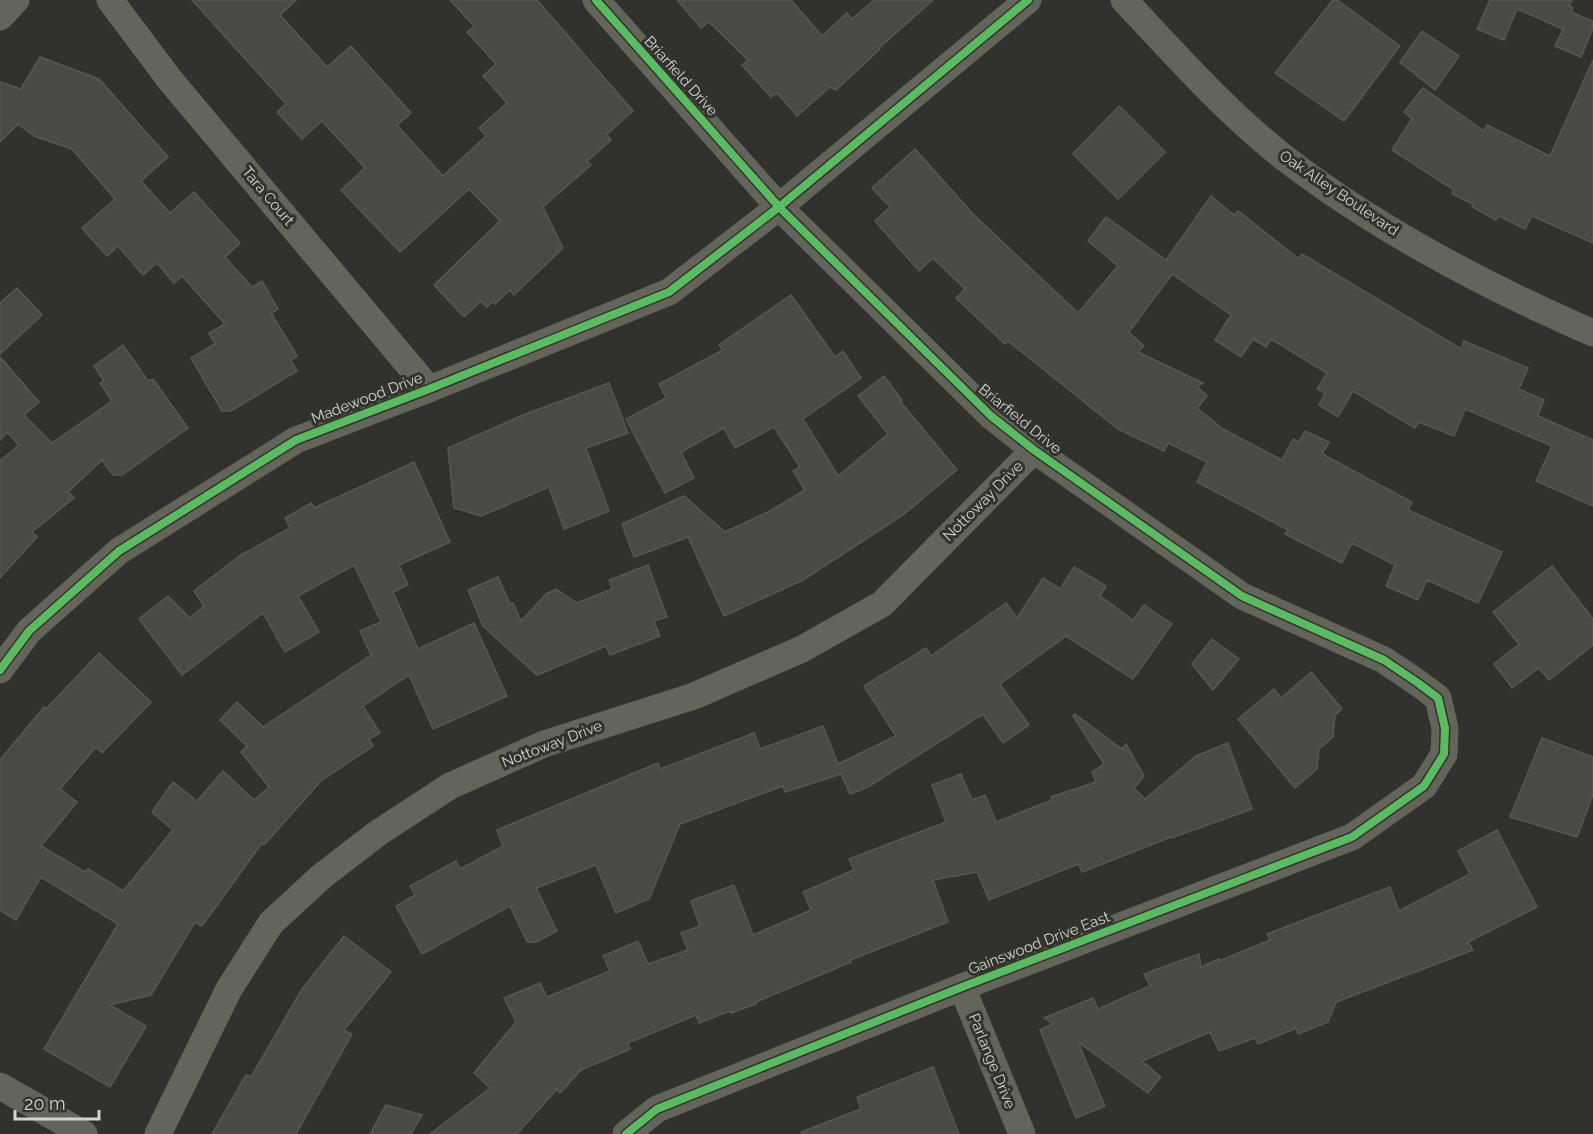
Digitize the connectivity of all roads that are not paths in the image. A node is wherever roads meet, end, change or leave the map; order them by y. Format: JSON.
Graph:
{"nodes":[{"id":1,"x":16,"y":0,"type":"edge"},
{"id":2,"x":111,"y":0,"type":"edge"},
{"id":3,"x":596,"y":0,"type":"edge"},
{"id":4,"x":1028,"y":0,"type":"edge"},
{"id":5,"x":1124,"y":0,"type":"edge"},
{"id":6,"x":0,"y":16,"type":"edge"},
{"id":7,"x":779,"y":207,"type":"junction"},
{"id":8,"x":1593,"y":333,"type":"edge"},
{"id":9,"x":429,"y":389,"type":"junction"},
{"id":10,"x":1034,"y":450,"type":"junction"},
{"id":11,"x":0,"y":670,"type":"edge"},
{"id":12,"x":1444,"y":754,"type":"joint"},
{"id":13,"x":962,"y":987,"type":"junction"},
{"id":14,"x":0,"y":1086,"type":"edge"},
{"id":15,"x":84,"y":1134,"type":"edge"},
{"id":16,"x":158,"y":1134,"type":"edge"},
{"id":17,"x":626,"y":1134,"type":"edge"},
{"id":18,"x":1022,"y":1134,"type":"edge"}],
"edges":[{"from":1,"to":6,"type":"street"},
{"from":2,"to":9,"type":"street","name":"Tara Court"},
{"from":3,"to":7,"type":"street","name":"Briarfield Drive"},
{"from":4,"to":7,"type":"street","name":"Madewood Drive"},
{"from":5,"to":8,"type":"street","name":"Oak Alley Boulevard"},
{"from":7,"to":9,"type":"street","name":"Madewood Drive"},
{"from":7,"to":10,"type":"street","name":"Briarfield Drive"},
{"from":9,"to":11,"type":"street","name":"Madewood Drive"},
{"from":10,"to":12,"type":"street","name":"Briarfield Drive"},
{"from":10,"to":16,"type":"street","name":"Nottoway Drive"},
{"from":12,"to":13,"type":"street","name":"Gainswood Drive East"},
{"from":13,"to":17,"type":"street","name":"Gainswood Drive East"},
{"from":13,"to":18,"type":"street","name":"Parlange Drive"},
{"from":14,"to":15,"type":"street"}]}
